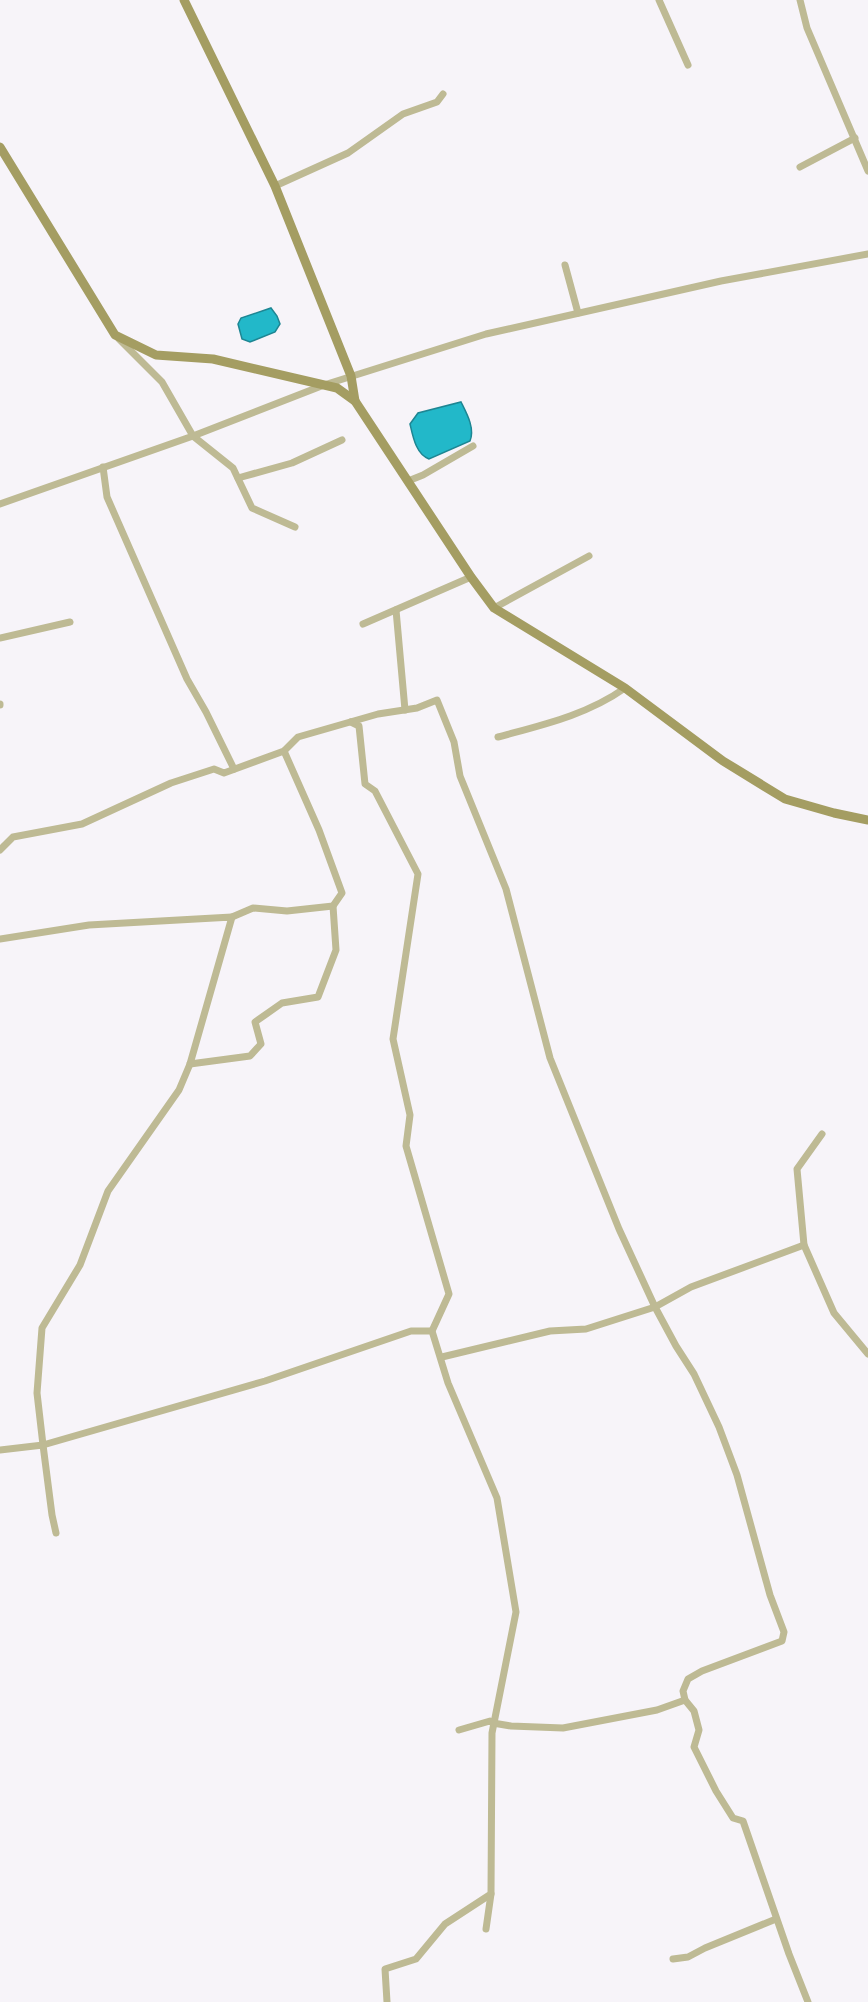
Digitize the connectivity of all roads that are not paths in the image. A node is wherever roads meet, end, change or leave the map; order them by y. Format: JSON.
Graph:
{"nodes":[{"id":1,"x":184,"y":0,"type":"edge"},
{"id":2,"x":659,"y":0,"type":"edge"},
{"id":3,"x":800,"y":0,"type":"edge"},
{"id":4,"x":688,"y":65,"type":"dead end"},
{"id":5,"x":443,"y":94,"type":"dead end"},
{"id":6,"x":855,"y":138,"type":"junction"},
{"id":7,"x":868,"y":143,"type":"edge"},
{"id":8,"x":0,"y":147,"type":"edge"},
{"id":9,"x":859,"y":149,"type":"junction"},
{"id":10,"x":800,"y":167,"type":"dead end"},
{"id":11,"x":868,"y":171,"type":"edge"},
{"id":12,"x":275,"y":186,"type":"junction"},
{"id":13,"x":868,"y":254,"type":"edge"},
{"id":14,"x":565,"y":265,"type":"dead end"},
{"id":15,"x":578,"y":314,"type":"junction"},
{"id":16,"x":115,"y":335,"type":"junction"},
{"id":17,"x":351,"y":376,"type":"junction"},
{"id":18,"x":324,"y":385,"type":"junction"},
{"id":19,"x":355,"y":401,"type":"junction"},
{"id":20,"x":193,"y":436,"type":"junction"},
{"id":21,"x":342,"y":440,"type":"dead end"},
{"id":22,"x":473,"y":446,"type":"dead end"},
{"id":23,"x":103,"y":467,"type":"junction"},
{"id":24,"x":238,"y":478,"type":"junction"},
{"id":25,"x":408,"y":481,"type":"junction"},
{"id":26,"x":0,"y":504,"type":"edge"},
{"id":27,"x":295,"y":527,"type":"dead end"},
{"id":28,"x":589,"y":556,"type":"dead end"},
{"id":29,"x":471,"y":578,"type":"junction"},
{"id":30,"x":494,"y":608,"type":"junction"},
{"id":31,"x":396,"y":610,"type":"junction"},
{"id":32,"x":70,"y":622,"type":"dead end"},
{"id":33,"x":363,"y":624,"type":"dead end"},
{"id":34,"x":0,"y":639,"type":"edge"},
{"id":35,"x":625,"y":688,"type":"junction"},
{"id":36,"x":405,"y":710,"type":"junction"},
{"id":37,"x":351,"y":722,"type":"junction"},
{"id":38,"x":498,"y":737,"type":"dead end"},
{"id":39,"x":284,"y":751,"type":"junction"},
{"id":40,"x":234,"y":769,"type":"junction"},
{"id":41,"x":868,"y":820,"type":"edge"},
{"id":42,"x":0,"y":850,"type":"edge"},
{"id":43,"x":333,"y":906,"type":"junction"},
{"id":44,"x":232,"y":917,"type":"junction"},
{"id":45,"x":0,"y":939,"type":"edge"},
{"id":46,"x":190,"y":1064,"type":"junction"},
{"id":47,"x":822,"y":1134,"type":"dead end"},
{"id":48,"x":804,"y":1245,"type":"junction"},
{"id":49,"x":655,"y":1307,"type":"junction"},
{"id":50,"x":432,"y":1331,"type":"junction"},
{"id":51,"x":868,"y":1354,"type":"edge"},
{"id":52,"x":442,"y":1357,"type":"junction"},
{"id":53,"x":43,"y":1445,"type":"junction"},
{"id":54,"x":0,"y":1450,"type":"edge"},
{"id":55,"x":56,"y":1533,"type":"dead end"},
{"id":56,"x":686,"y":1700,"type":"junction"},
{"id":57,"x":493,"y":1723,"type":"junction"},
{"id":58,"x":459,"y":1730,"type":"dead end"},
{"id":59,"x":491,"y":1894,"type":"junction"},
{"id":60,"x":776,"y":1919,"type":"junction"},
{"id":61,"x":486,"y":1929,"type":"dead end"},
{"id":62,"x":673,"y":1959,"type":"dead end"},
{"id":63,"x":387,"y":2002,"type":"edge"},
{"id":64,"x":808,"y":2002,"type":"edge"}],
"edges":[{"from":1,"to":12,"type":"main road"},
{"from":2,"to":4,"type":"street"},
{"from":3,"to":6,"type":"street"},
{"from":5,"to":12,"type":"street"},
{"from":6,"to":9,"type":"street"},
{"from":6,"to":10,"type":"street"},
{"from":7,"to":9,"type":"street"},
{"from":8,"to":16,"type":"main road"},
{"from":9,"to":11,"type":"street"},
{"from":12,"to":17,"type":"main road"},
{"from":13,"to":15,"type":"street"},
{"from":14,"to":15,"type":"street"},
{"from":15,"to":17,"type":"street"},
{"from":16,"to":18,"type":"main road"},
{"from":16,"to":20,"type":"street"},
{"from":17,"to":18,"type":"street"},
{"from":17,"to":19,"type":"main road"},
{"from":18,"to":19,"type":"main road"},
{"from":18,"to":20,"type":"street"},
{"from":19,"to":25,"type":"main road"},
{"from":20,"to":23,"type":"street"},
{"from":20,"to":24,"type":"street"},
{"from":21,"to":24,"type":"street"},
{"from":22,"to":25,"type":"street"},
{"from":23,"to":26,"type":"street"},
{"from":23,"to":40,"type":"street"},
{"from":24,"to":27,"type":"street"},
{"from":25,"to":29,"type":"main road"},
{"from":28,"to":30,"type":"street"},
{"from":29,"to":30,"type":"main road"},
{"from":29,"to":31,"type":"street"},
{"from":30,"to":35,"type":"main road"},
{"from":31,"to":33,"type":"street"},
{"from":31,"to":36,"type":"street"},
{"from":32,"to":34,"type":"street"},
{"from":35,"to":38,"type":"street"},
{"from":35,"to":41,"type":"main road"},
{"from":36,"to":37,"type":"street"},
{"from":36,"to":49,"type":"street"},
{"from":37,"to":39,"type":"street"},
{"from":37,"to":50,"type":"street"},
{"from":39,"to":40,"type":"street"},
{"from":39,"to":43,"type":"street"},
{"from":40,"to":42,"type":"street"},
{"from":43,"to":44,"type":"street"},
{"from":43,"to":46,"type":"street"},
{"from":44,"to":45,"type":"street"},
{"from":44,"to":46,"type":"street"},
{"from":46,"to":53,"type":"street"},
{"from":47,"to":48,"type":"street"},
{"from":48,"to":49,"type":"street"},
{"from":48,"to":51,"type":"street"},
{"from":49,"to":52,"type":"street"},
{"from":49,"to":56,"type":"street"},
{"from":50,"to":52,"type":"street"},
{"from":50,"to":53,"type":"street"},
{"from":52,"to":57,"type":"street"},
{"from":53,"to":54,"type":"street"},
{"from":53,"to":55,"type":"street"},
{"from":56,"to":57,"type":"street"},
{"from":56,"to":60,"type":"street"},
{"from":57,"to":58,"type":"street"},
{"from":57,"to":59,"type":"street"},
{"from":59,"to":61,"type":"street"},
{"from":59,"to":63,"type":"street"},
{"from":60,"to":62,"type":"street"},
{"from":60,"to":64,"type":"street"}]}
